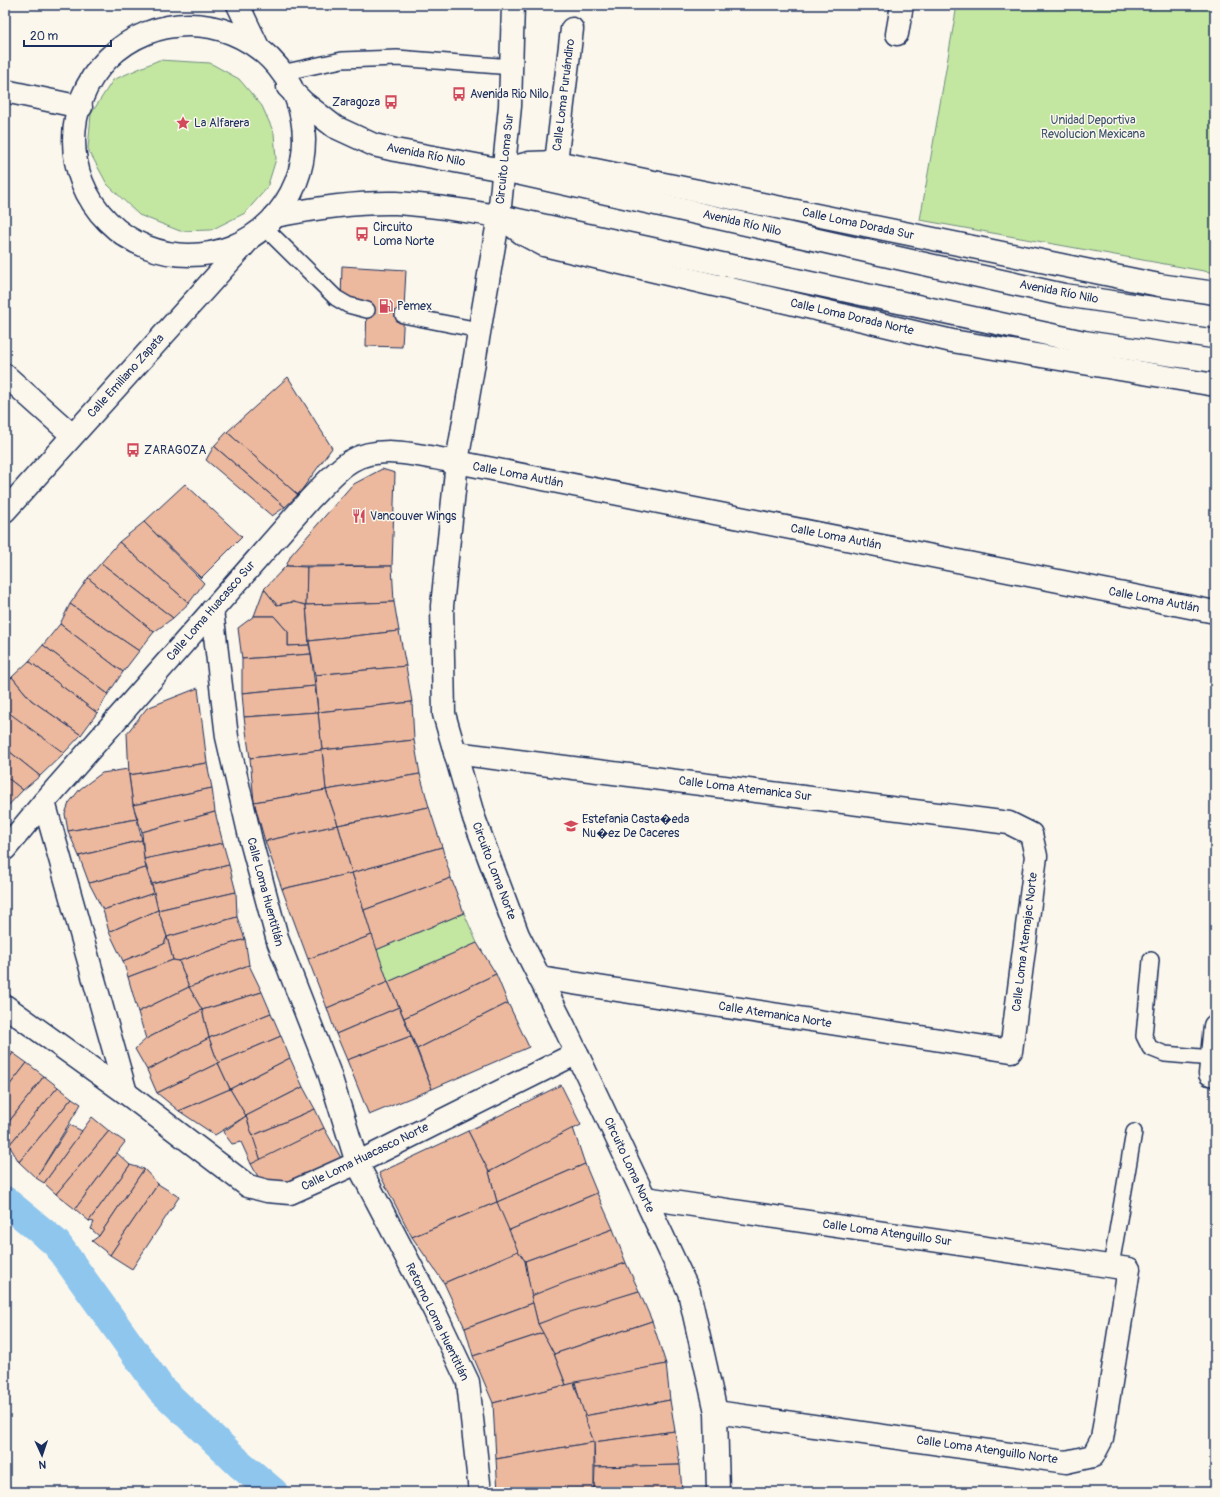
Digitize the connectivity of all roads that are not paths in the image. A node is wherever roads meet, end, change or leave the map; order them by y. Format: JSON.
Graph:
{"nodes":[{"id":1,"x":238,"y":5,"type":"edge"},
{"id":2,"x":513,"y":5,"type":"edge"},
{"id":3,"x":902,"y":5,"type":"edge"},
{"id":4,"x":572,"y":29,"type":"dead end"},
{"id":5,"x":896,"y":34,"type":"dead end"},
{"id":6,"x":258,"y":47,"type":"junction"},
{"id":7,"x":512,"y":67,"type":"junction"},
{"id":8,"x":284,"y":80,"type":"junction"},
{"id":9,"x":5,"y":91,"type":"edge"},
{"id":10,"x":81,"y":107,"type":"junction"},
{"id":11,"x":556,"y":162,"type":"junction"},
{"id":12,"x":503,"y":170,"type":"junction"},
{"id":13,"x":499,"y":216,"type":"junction"},
{"id":14,"x":262,"y":228,"type":"junction"},
{"id":15,"x":1215,"y":293,"type":"edge"},
{"id":16,"x":367,"y":310,"type":"dead end"},
{"id":17,"x":403,"y":314,"type":"dead end"},
{"id":18,"x":1215,"y":317,"type":"edge"},
{"id":19,"x":479,"y":330,"type":"junction"},
{"id":20,"x":1215,"y":361,"type":"edge"},
{"id":21,"x":5,"y":375,"type":"edge"},
{"id":22,"x":1215,"y":385,"type":"edge"},
{"id":23,"x":72,"y":435,"type":"junction"},
{"id":24,"x":457,"y":462,"type":"junction"},
{"id":25,"x":5,"y":511,"type":"edge"},
{"id":26,"x":212,"y":610,"type":"junction"},
{"id":27,"x":1215,"y":612,"type":"edge"},
{"id":28,"x":455,"y":753,"type":"junction"},
{"id":29,"x":44,"y":802,"type":"junction"},
{"id":30,"x":1031,"y":834,"type":"joint"},
{"id":31,"x":5,"y":848,"type":"edge"},
{"id":32,"x":1151,"y":960,"type":"dead end"},
{"id":33,"x":540,"y":978,"type":"junction"},
{"id":34,"x":5,"y":1006,"type":"edge"},
{"id":35,"x":1215,"y":1026,"type":"edge"},
{"id":36,"x":1010,"y":1051,"type":"joint"},
{"id":37,"x":577,"y":1053,"type":"junction"},
{"id":38,"x":1212,"y":1069,"type":"edge"},
{"id":39,"x":126,"y":1093,"type":"junction"},
{"id":40,"x":1134,"y":1132,"type":"dead end"},
{"id":41,"x":357,"y":1163,"type":"junction"},
{"id":42,"x":645,"y":1198,"type":"junction"},
{"id":43,"x":1120,"y":1268,"type":"junction"},
{"id":44,"x":716,"y":1412,"type":"junction"},
{"id":45,"x":480,"y":1492,"type":"edge"},
{"id":46,"x":718,"y":1492,"type":"edge"}],
"edges":[{"from":1,"to":6,"type":"street"},
{"from":2,"to":7,"type":"street","name":"Circuito Loma Sur"},
{"from":3,"to":5,"type":"street"},
{"from":4,"to":11,"type":"street","name":"Calle Loma Puruándiro"},
{"from":6,"to":8,"type":"street","name":"Avenida Río Nilo"},
{"from":6,"to":10,"type":"street"},
{"from":7,"to":8,"type":"lane"},
{"from":7,"to":12,"type":"street","name":"Circuito Loma Sur"},
{"from":8,"to":12,"type":"street","name":"Avenida Río Nilo"},
{"from":8,"to":14,"type":"street","name":"Calle Emiliano Zapata"},
{"from":9,"to":10,"type":"street"},
{"from":10,"to":14,"type":"street"},
{"from":11,"to":12,"type":"street","name":"Calle Loma Dorada Sur"},
{"from":11,"to":15,"type":"street","name":"Calle Loma Dorada Sur"},
{"from":12,"to":13,"type":"street","name":"Circuito Loma Sur"},
{"from":12,"to":18,"type":"street","name":"Avenida Río Nilo"},
{"from":13,"to":14,"type":"street"},
{"from":13,"to":19,"type":"street","name":"Circuito Loma Norte"},
{"from":13,"to":20,"type":"street"},
{"from":13,"to":22,"type":"street","name":"Calle Loma Dorada Norte"},
{"from":14,"to":16,"type":"lane"},
{"from":14,"to":23,"type":"street","name":"Calle Emiliano Zapata"},
{"from":17,"to":19,"type":"lane"},
{"from":19,"to":24,"type":"street","name":"Circuito Loma Norte"},
{"from":21,"to":23,"type":"street"},
{"from":23,"to":25,"type":"street","name":"Calle Emiliano Zapata"},
{"from":24,"to":26,"type":"street","name":"Calle Loma Huacasco Sur"},
{"from":24,"to":27,"type":"street","name":"Calle Loma Autlán"},
{"from":24,"to":28,"type":"street","name":"Circuito Loma Norte"},
{"from":26,"to":29,"type":"street","name":"Calle Loma Huacasco Sur"},
{"from":26,"to":41,"type":"street","name":"Calle Loma Huentitlán"},
{"from":28,"to":30,"type":"street","name":"Calle Loma Atemanica Sur"},
{"from":28,"to":33,"type":"street","name":"Circuito Loma Norte"},
{"from":29,"to":31,"type":"street","name":"Calle Loma Huacasco Sur"},
{"from":29,"to":39,"type":"street"},
{"from":30,"to":36,"type":"street","name":"Calle Loma Atemajac Norte"},
{"from":32,"to":38,"type":"lane"},
{"from":33,"to":36,"type":"street","name":"Calle Atemanica Norte"},
{"from":33,"to":37,"type":"street","name":"Circuito Loma Norte"},
{"from":34,"to":39,"type":"street","name":"Calle Loma Huacasco Norte"},
{"from":35,"to":38,"type":"street"},
{"from":37,"to":41,"type":"street","name":"Calle Loma Huacasco Norte"},
{"from":37,"to":42,"type":"street","name":"Circuito Loma Norte"},
{"from":39,"to":41,"type":"street","name":"Calle Loma Huacasco Norte"},
{"from":40,"to":43,"type":"lane"},
{"from":41,"to":45,"type":"street","name":"Retorno Loma Huentitlán"},
{"from":42,"to":43,"type":"street","name":"Calle Loma Atenguillo Sur"},
{"from":42,"to":44,"type":"street","name":"Circuito Loma Norte"},
{"from":43,"to":44,"type":"street","name":"Calle Loma Atenguillo Norte"},
{"from":44,"to":46,"type":"street","name":"Circuito Loma Norte"}]}
